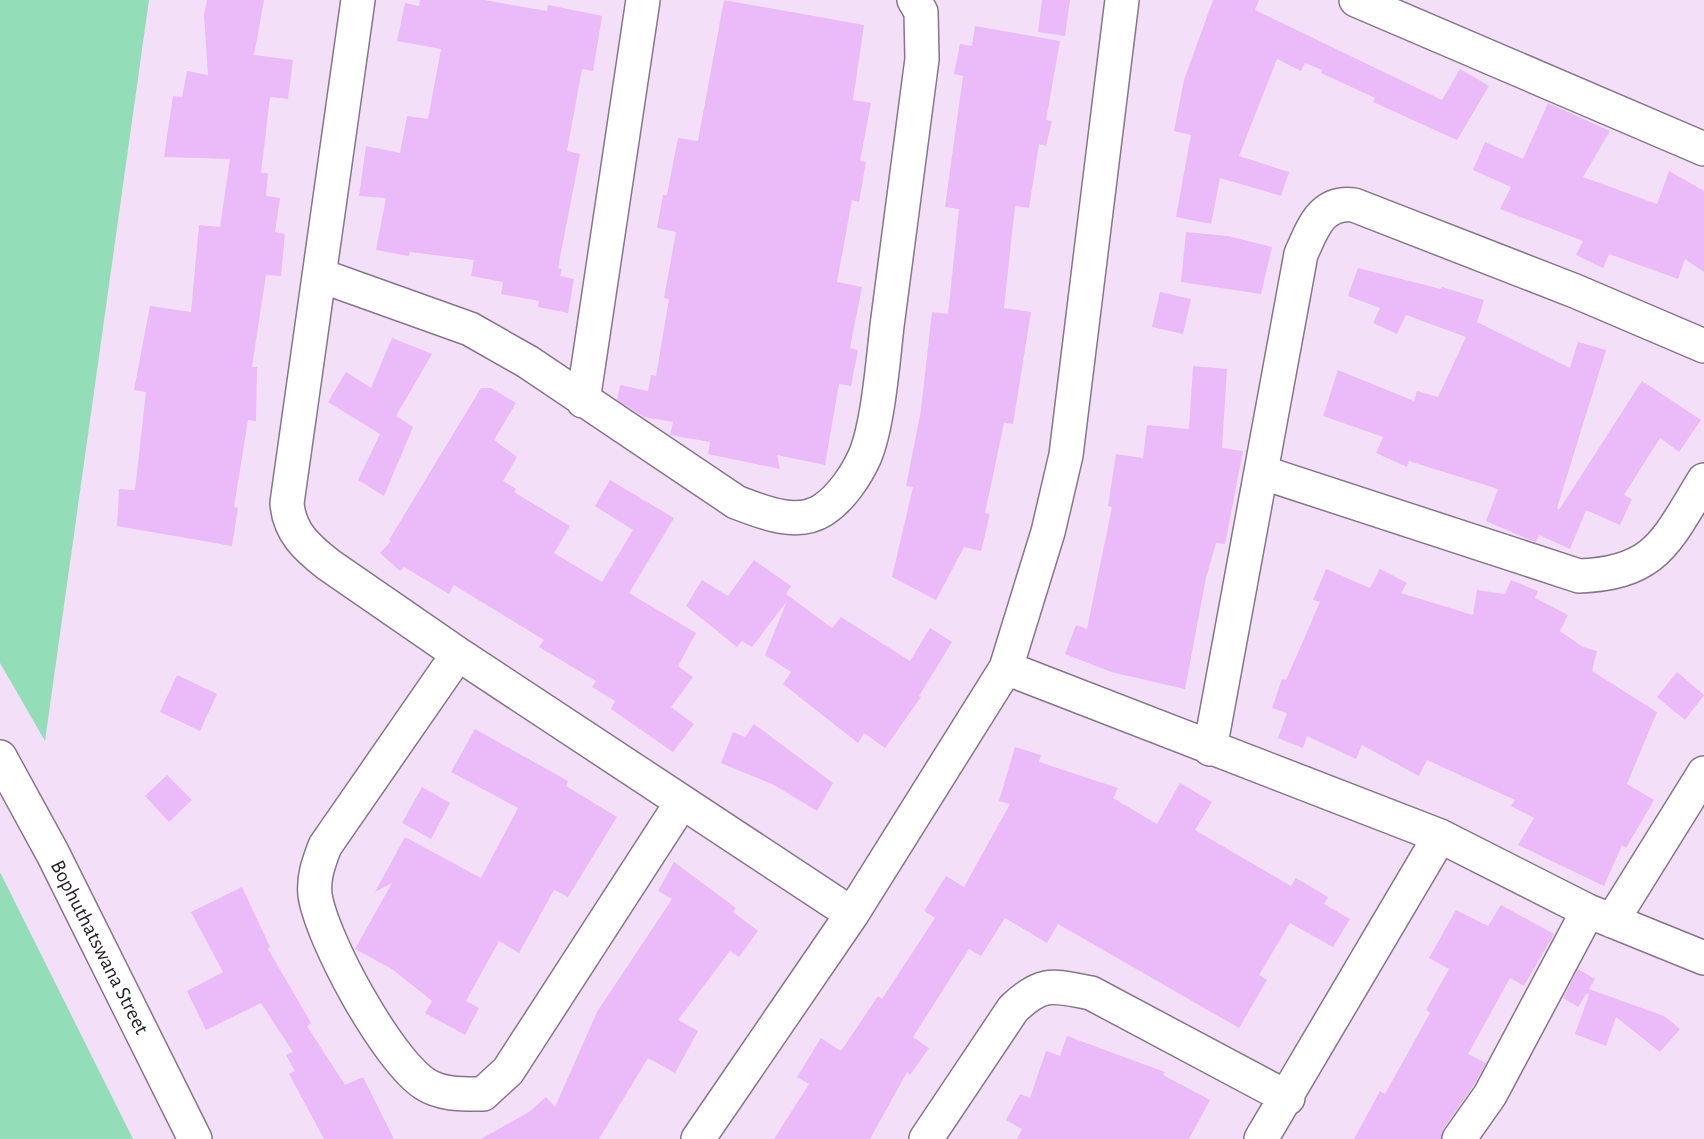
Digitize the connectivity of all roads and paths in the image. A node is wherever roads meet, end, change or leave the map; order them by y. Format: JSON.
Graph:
{"nodes":[{"id":1,"x":358,"y":0,"type":"edge"},
{"id":2,"x":643,"y":0,"type":"edge"},
{"id":3,"x":914,"y":0,"type":"edge"},
{"id":4,"x":1122,"y":0,"type":"edge"},
{"id":5,"x":1356,"y":0,"type":"edge"},
{"id":6,"x":1700,"y":142,"type":"edge"},
{"id":7,"x":319,"y":275,"type":"junction"},
{"id":8,"x":1704,"y":346,"type":"edge"},
{"id":9,"x":583,"y":401,"type":"junction"},
{"id":10,"x":1261,"y":472,"type":"junction"},
{"id":11,"x":1704,"y":480,"type":"edge"},
{"id":12,"x":458,"y":654,"type":"junction"},
{"id":13,"x":1006,"y":668,"type":"junction"},
{"id":14,"x":1210,"y":749,"type":"junction"},
{"id":15,"x":0,"y":758,"type":"edge"},
{"id":16,"x":1704,"y":773,"type":"edge"},
{"id":17,"x":682,"y":802,"type":"junction"},
{"id":18,"x":1440,"y":836,"type":"junction"},
{"id":19,"x":852,"y":914,"type":"junction"},
{"id":20,"x":1600,"y":916,"type":"junction"},
{"id":21,"x":1704,"y":958,"type":"edge"},
{"id":22,"x":1288,"y":1098,"type":"junction"},
{"id":23,"x":195,"y":1139,"type":"edge"},
{"id":24,"x":698,"y":1139,"type":"edge"},
{"id":25,"x":926,"y":1139,"type":"edge"},
{"id":26,"x":1261,"y":1139,"type":"edge"},
{"id":27,"x":1459,"y":1139,"type":"edge"}],
"edges":[{"from":1,"to":7,"type":"street"},
{"from":2,"to":9,"type":"street"},
{"from":3,"to":9,"type":"street"},
{"from":4,"to":13,"type":"street"},
{"from":5,"to":6,"type":"street"},
{"from":7,"to":9,"type":"street"},
{"from":7,"to":12,"type":"street"},
{"from":8,"to":10,"type":"street"},
{"from":10,"to":11,"type":"street"},
{"from":10,"to":14,"type":"street"},
{"from":12,"to":17,"type":"street"},
{"from":12,"to":17,"type":"street"},
{"from":13,"to":14,"type":"street"},
{"from":13,"to":19,"type":"street"},
{"from":14,"to":18,"type":"street"},
{"from":15,"to":23,"type":"street","name":"Bophuthatswana Street"},
{"from":16,"to":20,"type":"street"},
{"from":17,"to":19,"type":"street"},
{"from":18,"to":20,"type":"street"},
{"from":18,"to":22,"type":"street"},
{"from":19,"to":24,"type":"street"},
{"from":20,"to":21,"type":"street"},
{"from":20,"to":27,"type":"street"},
{"from":22,"to":25,"type":"street"},
{"from":22,"to":26,"type":"street"}]}
